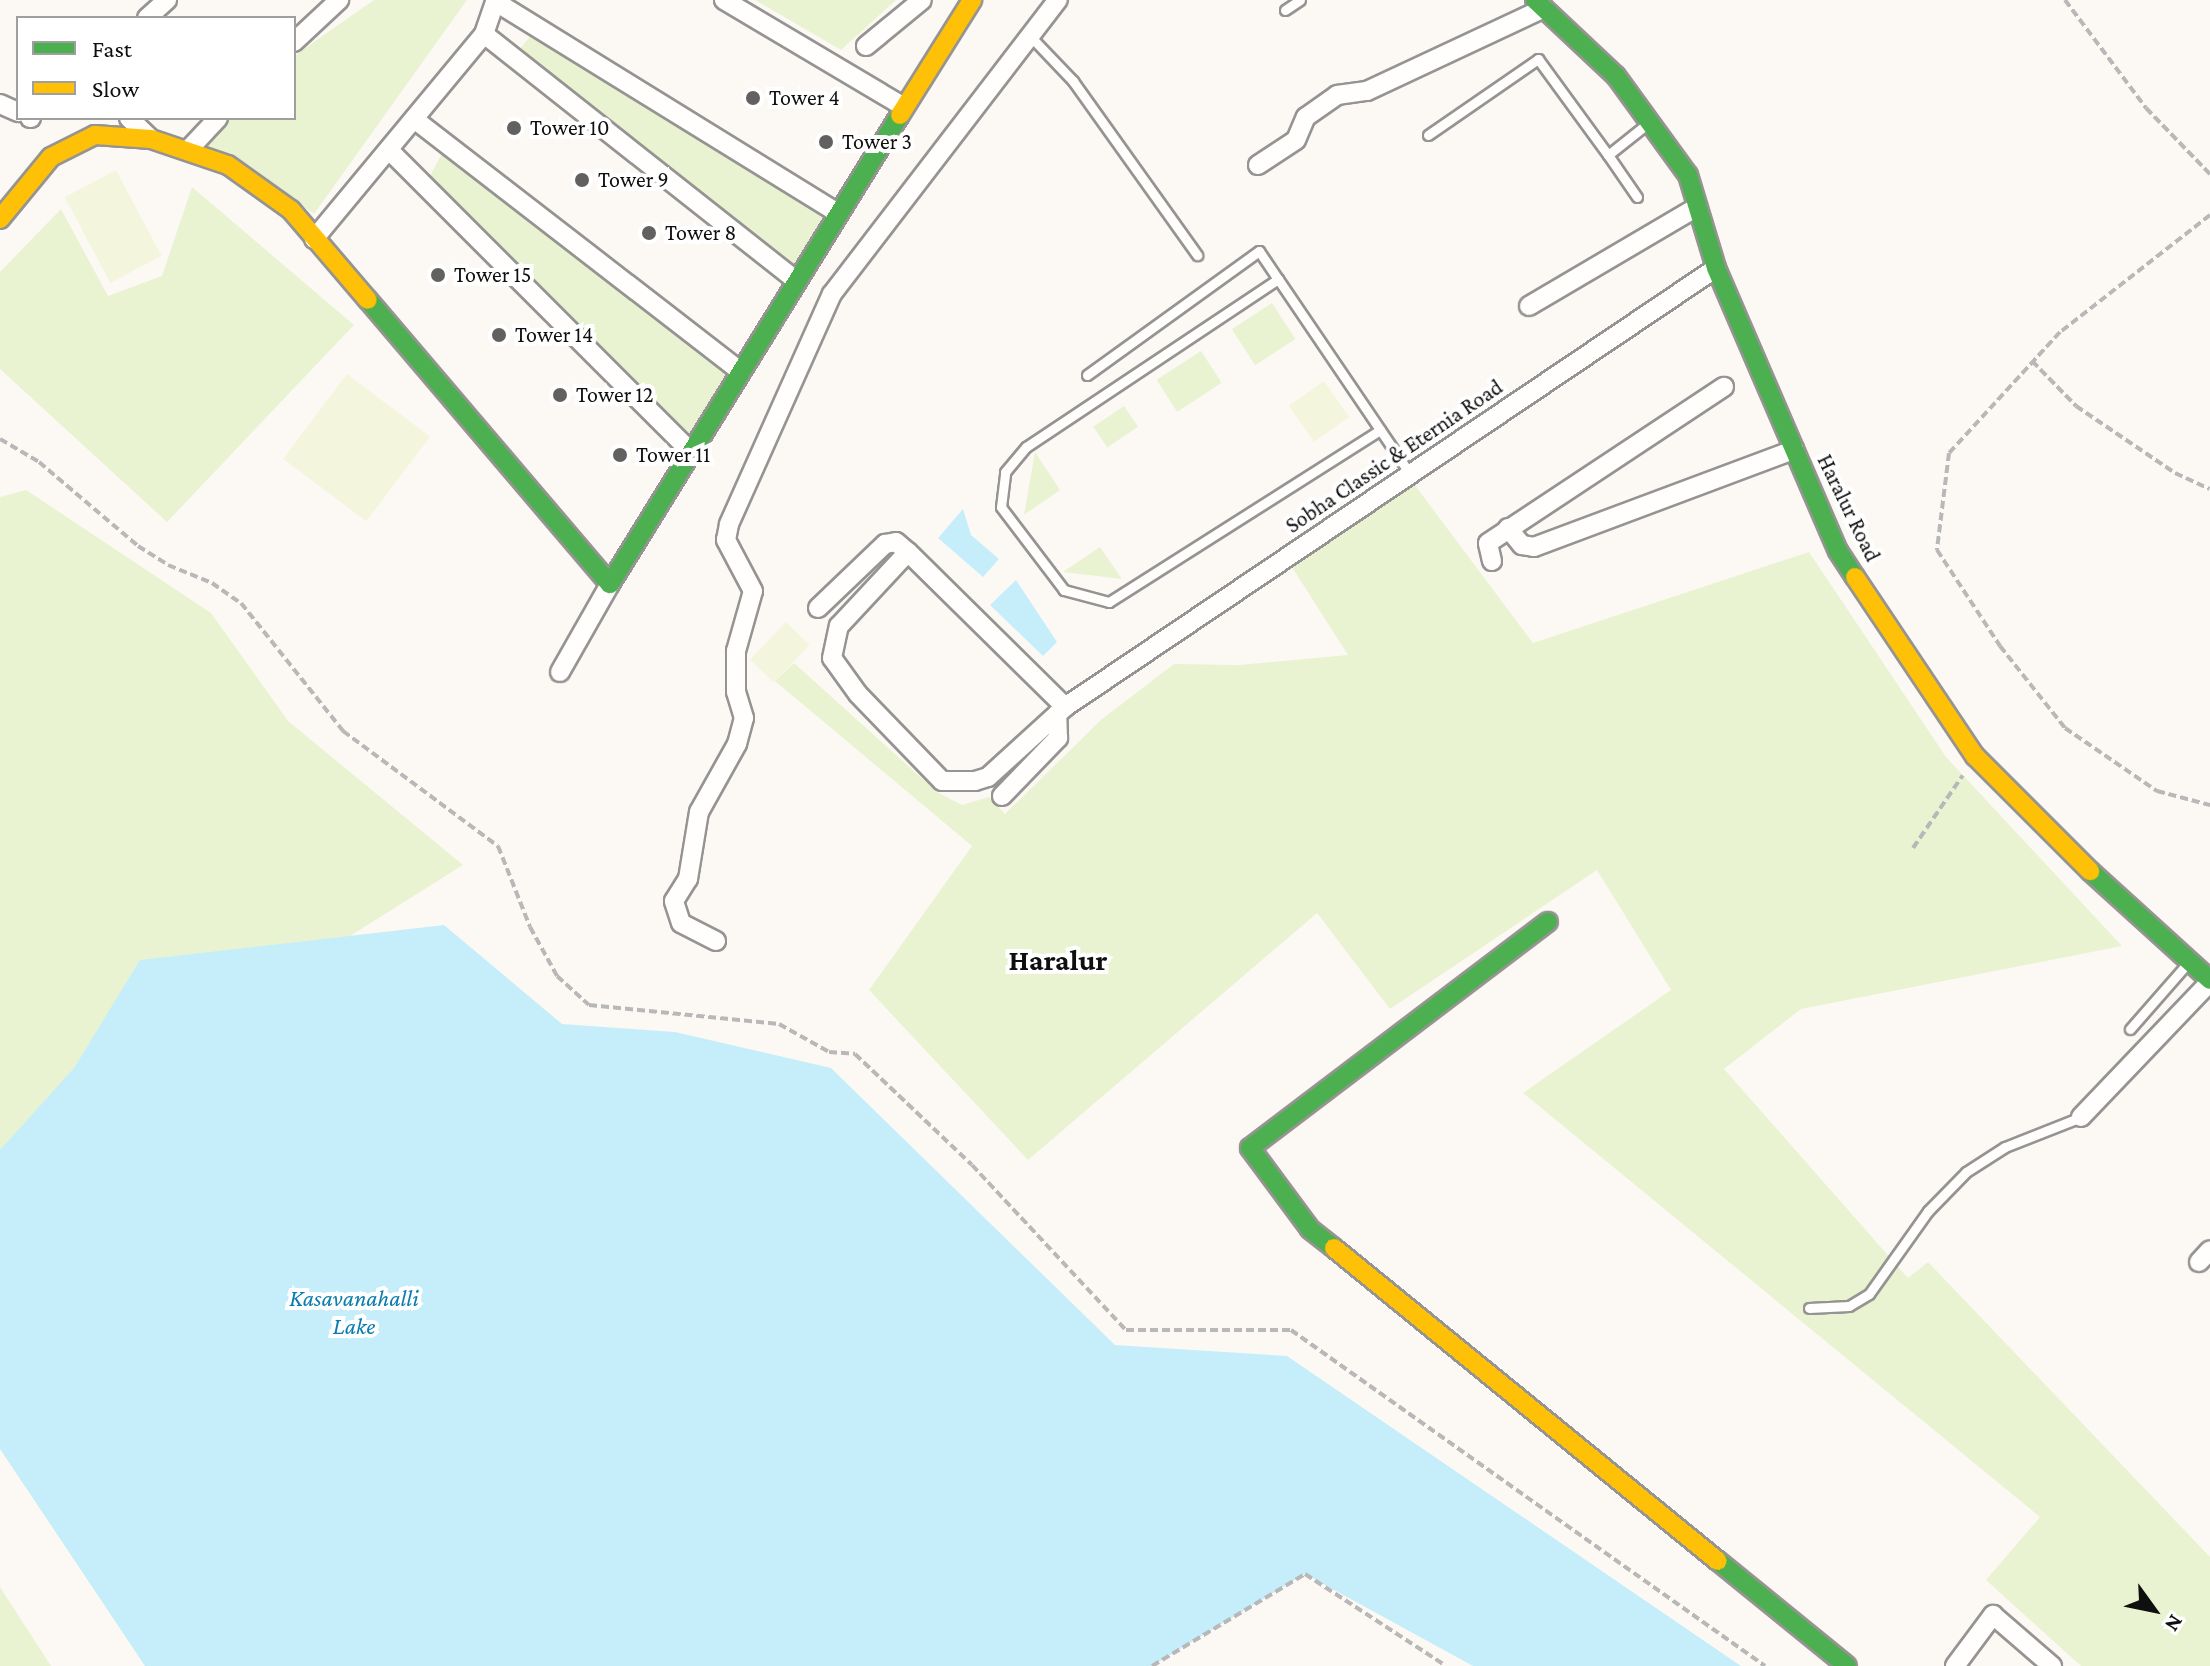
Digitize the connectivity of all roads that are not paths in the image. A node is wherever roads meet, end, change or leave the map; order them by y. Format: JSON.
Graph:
{"nodes":[{"id":1,"x":167,"y":0,"type":"edge"},
{"id":2,"x":339,"y":0,"type":"edge"},
{"id":3,"x":724,"y":0,"type":"edge"},
{"id":4,"x":922,"y":0,"type":"edge"},
{"id":5,"x":972,"y":0,"type":"edge"},
{"id":6,"x":1058,"y":0,"type":"edge"},
{"id":7,"x":1300,"y":0,"type":"edge"},
{"id":8,"x":496,"y":1,"type":"edge"},
{"id":9,"x":1539,"y":4,"type":"edge"},
{"id":10,"x":1285,"y":10,"type":"dead end"},
{"id":11,"x":149,"y":16,"type":"edge"},
{"id":12,"x":484,"y":34,"type":"junction"},
{"id":13,"x":1031,"y":37,"type":"junction"},
{"id":14,"x":296,"y":40,"type":"edge"},
{"id":15,"x":866,"y":46,"type":"dead end"},
{"id":16,"x":904,"y":107,"type":"junction"},
{"id":17,"x":414,"y":119,"type":"junction"},
{"id":18,"x":131,"y":120,"type":"edge"},
{"id":19,"x":216,"y":120,"type":"edge"},
{"id":20,"x":1653,"y":120,"type":"junction"},
{"id":21,"x":1428,"y":135,"type":"dead end"},
{"id":22,"x":151,"y":139,"type":"junction"},
{"id":23,"x":190,"y":148,"type":"junction"},
{"id":24,"x":390,"y":151,"type":"junction"},
{"id":25,"x":1608,"y":155,"type":"junction"},
{"id":26,"x":1258,"y":165,"type":"dead end"},
{"id":27,"x":1637,"y":197,"type":"dead end"},
{"id":28,"x":1697,"y":207,"type":"junction"},
{"id":29,"x":837,"y":213,"type":"junction"},
{"id":30,"x":0,"y":219,"type":"edge"},
{"id":31,"x":314,"y":239,"type":"junction"},
{"id":32,"x":1197,"y":255,"type":"dead end"},
{"id":33,"x":1716,"y":268,"type":"junction"},
{"id":34,"x":1278,"y":279,"type":"junction"},
{"id":35,"x":795,"y":280,"type":"junction"},
{"id":36,"x":1529,"y":306,"type":"dead end"},
{"id":37,"x":741,"y":372,"type":"junction"},
{"id":38,"x":1087,"y":375,"type":"dead end"},
{"id":39,"x":1724,"y":387,"type":"dead end"},
{"id":40,"x":1380,"y":430,"type":"junction"},
{"id":41,"x":1794,"y":450,"type":"junction"},
{"id":42,"x":692,"y":453,"type":"junction"},
{"id":43,"x":1410,"y":474,"type":"junction"},
{"id":44,"x":1508,"y":528,"type":"junction"},
{"id":45,"x":908,"y":552,"type":"junction"},
{"id":46,"x":1492,"y":561,"type":"dead end"},
{"id":47,"x":610,"y":584,"type":"junction"},
{"id":48,"x":818,"y":608,"type":"dead end"},
{"id":49,"x":560,"y":672,"type":"dead end"},
{"id":50,"x":1061,"y":710,"type":"junction"},
{"id":51,"x":1002,"y":796,"type":"dead end"},
{"id":52,"x":1548,"y":922,"type":"dead end"},
{"id":53,"x":716,"y":941,"type":"dead end"},
{"id":54,"x":2189,"y":962,"type":"junction"},
{"id":55,"x":2210,"y":981,"type":"edge"},
{"id":56,"x":2130,"y":1029,"type":"dead end"},
{"id":57,"x":2081,"y":1117,"type":"joint"},
{"id":58,"x":1809,"y":1308,"type":"dead end"},
{"id":59,"x":1847,"y":1666,"type":"edge"},
{"id":60,"x":1955,"y":1666,"type":"edge"},
{"id":61,"x":2052,"y":1666,"type":"edge"}],
"edges":[{"from":1,"to":11,"type":"street"},
{"from":2,"to":14,"type":"street"},
{"from":3,"to":16,"type":"street"},
{"from":4,"to":15,"type":"street"},
{"from":5,"to":16,"type":"street"},
{"from":6,"to":13,"type":"street"},
{"from":7,"to":10,"type":"lane"},
{"from":8,"to":12,"type":"street"},
{"from":8,"to":29,"type":"street"},
{"from":9,"to":20,"type":"street","name":"Haralur Road"},
{"from":9,"to":26,"type":"street"},
{"from":12,"to":17,"type":"street"},
{"from":12,"to":35,"type":"street"},
{"from":13,"to":32,"type":"lane"},
{"from":13,"to":53,"type":"street"},
{"from":16,"to":29,"type":"street"},
{"from":17,"to":24,"type":"street"},
{"from":17,"to":37,"type":"street"},
{"from":18,"to":22,"type":"street"},
{"from":19,"to":23,"type":"street"},
{"from":20,"to":25,"type":"lane"},
{"from":20,"to":28,"type":"street","name":"Haralur Road"},
{"from":21,"to":25,"type":"lane"},
{"from":22,"to":23,"type":"street"},
{"from":22,"to":30,"type":"street"},
{"from":23,"to":31,"type":"street"},
{"from":24,"to":31,"type":"street"},
{"from":24,"to":42,"type":"street"},
{"from":25,"to":27,"type":"lane"},
{"from":28,"to":33,"type":"street","name":"Haralur Road"},
{"from":28,"to":36,"type":"street"},
{"from":29,"to":35,"type":"street"},
{"from":31,"to":47,"type":"street"},
{"from":33,"to":41,"type":"street","name":"Haralur Road"},
{"from":33,"to":43,"type":"street","name":"Sobha Classic & Eternia Road"},
{"from":34,"to":38,"type":"lane"},
{"from":34,"to":40,"type":"lane"},
{"from":34,"to":40,"type":"lane"},
{"from":35,"to":37,"type":"street"},
{"from":37,"to":42,"type":"street"},
{"from":39,"to":44,"type":"street"},
{"from":40,"to":43,"type":"lane"},
{"from":41,"to":44,"type":"street"},
{"from":41,"to":54,"type":"street","name":"Haralur Road"},
{"from":42,"to":47,"type":"street"},
{"from":43,"to":50,"type":"street","name":"Sobha Classic & Eternia Road"},
{"from":44,"to":46,"type":"street"},
{"from":45,"to":48,"type":"street"},
{"from":45,"to":50,"type":"street"},
{"from":45,"to":50,"type":"street","name":"Sobha Classic & Eternia Road"},
{"from":47,"to":49,"type":"street"},
{"from":50,"to":51,"type":"street"},
{"from":52,"to":59,"type":"street"},
{"from":54,"to":55,"type":"street","name":"Haralur Road"},
{"from":54,"to":56,"type":"lane"},
{"from":55,"to":57,"type":"street"},
{"from":57,"to":58,"type":"lane"},
{"from":60,"to":61,"type":"street"}]}
